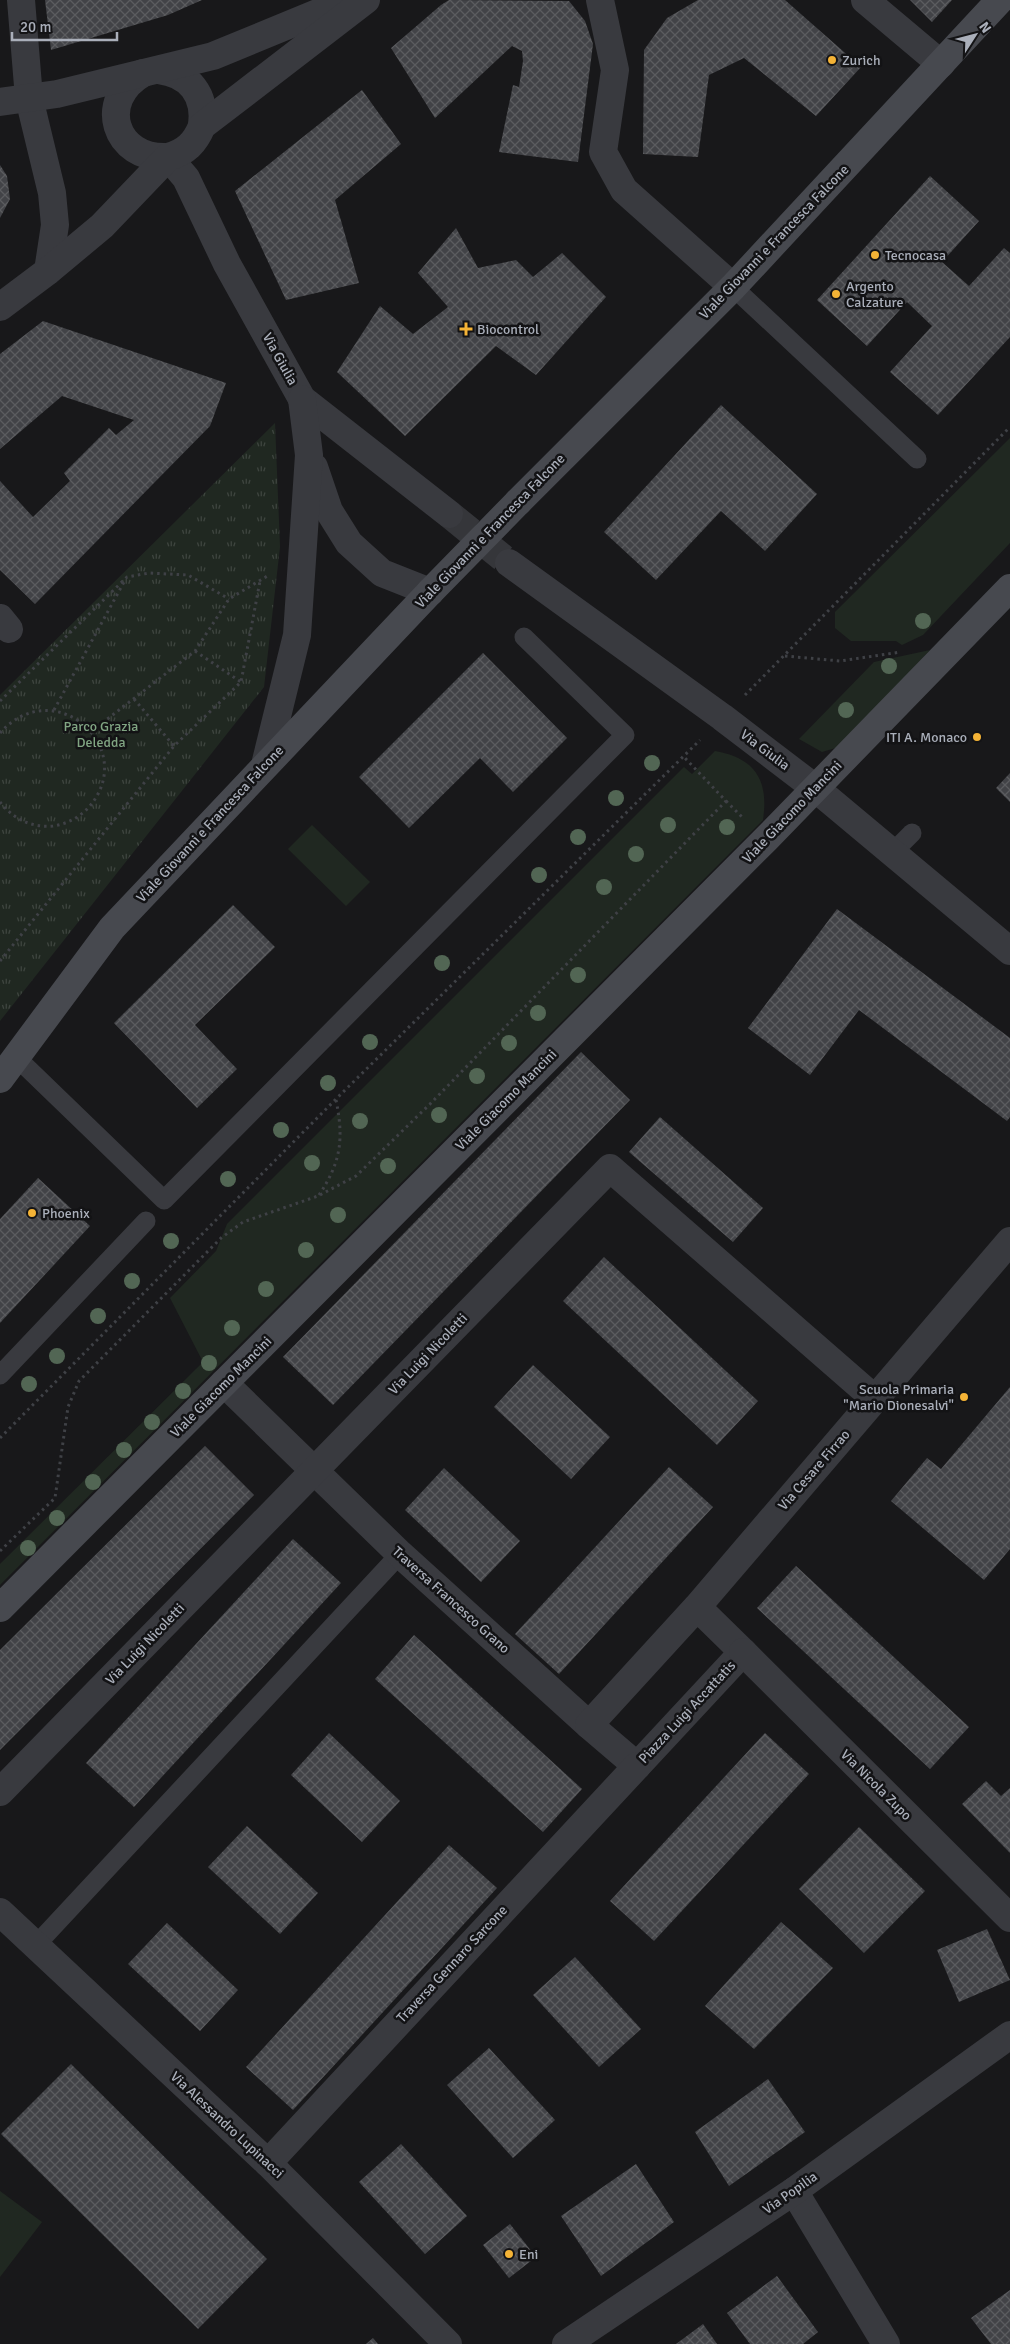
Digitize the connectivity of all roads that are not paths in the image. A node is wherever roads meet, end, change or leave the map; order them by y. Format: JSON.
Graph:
{"nodes":[{"id":1,"x":21,"y":0,"type":"edge"},
{"id":2,"x":349,"y":0,"type":"edge"},
{"id":3,"x":366,"y":0,"type":"edge"},
{"id":4,"x":600,"y":0,"type":"edge"},
{"id":5,"x":865,"y":0,"type":"edge"},
{"id":6,"x":1000,"y":0,"type":"edge"},
{"id":7,"x":941,"y":64,"type":"junction"},
{"id":8,"x":151,"y":72,"type":"junction"},
{"id":9,"x":29,"y":98,"type":"junction"},
{"id":10,"x":0,"y":102,"type":"edge"},
{"id":11,"x":202,"y":126,"type":"junction"},
{"id":12,"x":168,"y":157,"type":"junction"},
{"id":13,"x":48,"y":271,"type":"junction"},
{"id":14,"x":733,"y":287,"type":"junction"},
{"id":15,"x":4,"y":300,"type":"edge"},
{"id":16,"x":302,"y":399,"type":"junction"},
{"id":17,"x":309,"y":454,"type":"junction"},
{"id":18,"x":917,"y":459,"type":"dead end"},
{"id":19,"x":449,"y":514,"type":"tunnel mouth"},
{"id":20,"x":509,"y":563,"type":"tunnel mouth"},
{"id":21,"x":1010,"y":588,"type":"edge"},
{"id":22,"x":430,"y":592,"type":"junction"},
{"id":23,"x":524,"y":637,"type":"dead end"},
{"id":24,"x":265,"y":765,"type":"junction"},
{"id":25,"x":815,"y":788,"type":"junction"},
{"id":26,"x":912,"y":833,"type":"dead end"},
{"id":27,"x":892,"y":853,"type":"junction"},
{"id":28,"x":1010,"y":951,"type":"edge"},
{"id":29,"x":16,"y":1057,"type":"junction"},
{"id":30,"x":0,"y":1079,"type":"edge"},
{"id":31,"x":146,"y":1221,"type":"dead end"},
{"id":32,"x":1010,"y":1241,"type":"edge"},
{"id":33,"x":0,"y":1375,"type":"edge"},
{"id":34,"x":224,"y":1383,"type":"junction"},
{"id":35,"x":875,"y":1399,"type":"junction"},
{"id":36,"x":314,"y":1472,"type":"junction"},
{"id":37,"x":400,"y":1554,"type":"junction"},
{"id":38,"x":697,"y":1607,"type":"junction"},
{"id":39,"x":0,"y":1608,"type":"edge"},
{"id":40,"x":743,"y":1652,"type":"junction"},
{"id":41,"x":589,"y":1725,"type":"junction"},
{"id":42,"x":637,"y":1766,"type":"junction"},
{"id":43,"x":0,"y":1792,"type":"edge"},
{"id":44,"x":0,"y":1912,"type":"edge"},
{"id":45,"x":1010,"y":1918,"type":"edge"},
{"id":46,"x":36,"y":1945,"type":"junction"},
{"id":47,"x":1010,"y":2035,"type":"edge"},
{"id":48,"x":268,"y":2163,"type":"junction"},
{"id":49,"x":794,"y":2191,"type":"junction"},
{"id":50,"x":448,"y":2344,"type":"edge"},
{"id":51,"x":566,"y":2344,"type":"edge"},
{"id":52,"x":886,"y":2344,"type":"edge"}],
"edges":[{"from":1,"to":9,"type":"street"},
{"from":2,"to":8,"type":"street"},
{"from":3,"to":11,"type":"street"},
{"from":4,"to":14,"type":"street"},
{"from":5,"to":7,"type":"street"},
{"from":6,"to":7,"type":"street","name":"Viale Giovanni e Francesca Falcone"},
{"from":7,"to":14,"type":"street","name":"Viale Giovanni e Francesca Falcone"},
{"from":8,"to":9,"type":"street"},
{"from":8,"to":11,"type":"street"},
{"from":8,"to":12,"type":"street"},
{"from":9,"to":10,"type":"street"},
{"from":9,"to":13,"type":"street"},
{"from":11,"to":12,"type":"street"},
{"from":12,"to":13,"type":"street"},
{"from":12,"to":16,"type":"street","name":"Via Giulia"},
{"from":13,"to":15,"type":"street"},
{"from":14,"to":18,"type":"lane"},
{"from":14,"to":22,"type":"street","name":"Viale Giovanni e Francesca Falcone","bridge":true},
{"from":16,"to":17,"type":"street"},
{"from":16,"to":19,"type":"street","name":"Via Giulia"},
{"from":17,"to":22,"type":"street"},
{"from":17,"to":24,"type":"street"},
{"from":20,"to":25,"type":"street","name":"Via Giulia"},
{"from":21,"to":25,"type":"street","name":"Viale Giacomo Mancini"},
{"from":22,"to":24,"type":"street","name":"Viale Giovanni e Francesca Falcone"},
{"from":23,"to":29,"type":"lane"},
{"from":24,"to":29,"type":"street","name":"Viale Giovanni e Francesca Falcone"},
{"from":25,"to":27,"type":"street","name":"Via Giulia"},
{"from":25,"to":34,"type":"street","name":"Viale Giacomo Mancini"},
{"from":26,"to":27,"type":"lane"},
{"from":27,"to":28,"type":"street","name":"Via Giulia"},
{"from":29,"to":30,"type":"street","name":"Viale Giovanni e Francesca Falcone"},
{"from":31,"to":33,"type":"lane"},
{"from":32,"to":35,"type":"street","name":"Via Cesare Firrao"},
{"from":34,"to":36,"type":"street","name":"Traversa Francesco Grano"},
{"from":34,"to":39,"type":"street","name":"Viale Giacomo Mancini"},
{"from":35,"to":36,"type":"street","name":"Via Luigi Nicoletti"},
{"from":35,"to":38,"type":"street","name":"Via Cesare Firrao"},
{"from":36,"to":37,"type":"street","name":"Traversa Francesco Grano"},
{"from":36,"to":43,"type":"street","name":"Via Luigi Nicoletti"},
{"from":37,"to":41,"type":"street","name":"Traversa Francesco Grano"},
{"from":37,"to":46,"type":"lane"},
{"from":38,"to":40,"type":"street","name":"Piazza Luigi Accattatis"},
{"from":38,"to":41,"type":"street"},
{"from":40,"to":42,"type":"street","name":"Piazza Luigi Accattatis"},
{"from":40,"to":45,"type":"street","name":"Via Nicola Zupo"},
{"from":41,"to":42,"type":"street","name":"Piazza Luigi Accattatis"},
{"from":42,"to":48,"type":"street","name":"Traversa Gennaro Sarcone"},
{"from":44,"to":46,"type":"street","name":"Via Alessandro Lupinacci"},
{"from":46,"to":48,"type":"street","name":"Via Alessandro Lupinacci"},
{"from":47,"to":49,"type":"street","name":"Via Popilia"},
{"from":48,"to":50,"type":"street","name":"Via Alessandro Lupinacci"},
{"from":49,"to":51,"type":"street","name":"Via Popilia"},
{"from":49,"to":52,"type":"street"}]}
